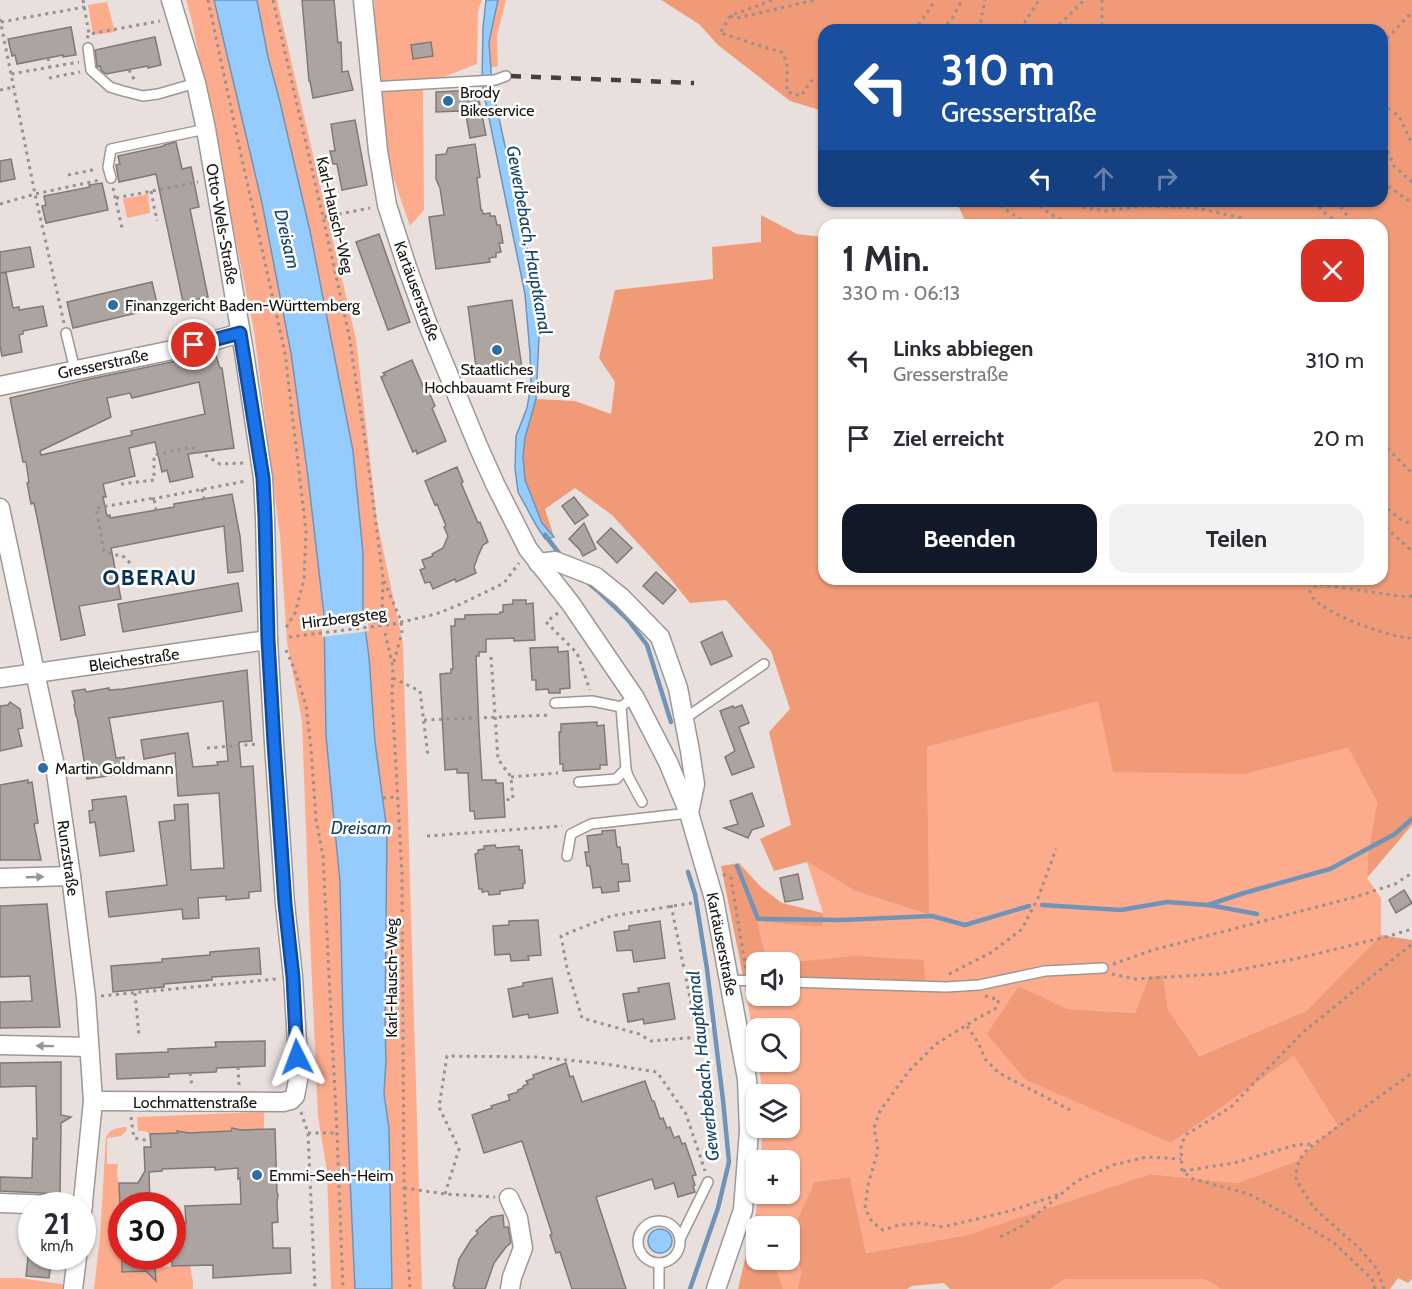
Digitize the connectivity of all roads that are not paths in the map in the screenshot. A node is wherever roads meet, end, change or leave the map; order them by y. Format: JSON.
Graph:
{"nodes":[{"id":1,"x":363,"y":0,"type":"edge"},
{"id":2,"x":174,"y":8,"type":"edge"},
{"id":3,"x":87,"y":45,"type":"road end"},
{"id":4,"x":506,"y":76,"type":"dead end"},
{"id":5,"x":196,"y":83,"type":"junction"},
{"id":6,"x":371,"y":87,"type":"junction"},
{"id":7,"x":206,"y":129,"type":"junction"},
{"id":8,"x":111,"y":181,"type":"road end"},
{"id":9,"x":66,"y":333,"type":"road end"},
{"id":10,"x":240,"y":333,"type":"junction"},
{"id":11,"x":75,"y":370,"type":"junction"},
{"id":12,"x":0,"y":386,"type":"edge"},
{"id":13,"x":0,"y":508,"type":"edge"},
{"id":14,"x":540,"y":558,"type":"junction"},
{"id":15,"x":274,"y":639,"type":"junction"},
{"id":16,"x":765,"y":664,"type":"dead end"},
{"id":17,"x":36,"y":674,"type":"junction"},
{"id":18,"x":0,"y":678,"type":"edge"},
{"id":19,"x":628,"y":702,"type":"junction"},
{"id":20,"x":555,"y":703,"type":"dead end"},
{"id":21,"x":684,"y":719,"type":"junction"},
{"id":22,"x":626,"y":769,"type":"junction"},
{"id":23,"x":579,"y":782,"type":"dead end"},
{"id":24,"x":642,"y":802,"type":"dead end"},
{"id":25,"x":689,"y":813,"type":"junction"},
{"id":26,"x":567,"y":856,"type":"dead end"},
{"id":27,"x":71,"y":876,"type":"junction"},
{"id":28,"x":0,"y":878,"type":"edge"},
{"id":29,"x":1103,"y":968,"type":"road end"},
{"id":30,"x":729,"y":980,"type":"junction"},
{"id":31,"x":746,"y":981,"type":"edge"},
{"id":32,"x":800,"y":982,"type":"edge"},
{"id":33,"x":0,"y":1046,"type":"edge"},
{"id":34,"x":89,"y":1047,"type":"junction"},
{"id":35,"x":295,"y":1096,"type":"joint"},
{"id":36,"x":93,"y":1101,"type":"junction"},
{"id":37,"x":708,"y":1182,"type":"road end"},
{"id":38,"x":85,"y":1192,"type":"edge"},
{"id":39,"x":509,"y":1198,"type":"road end"},
{"id":40,"x":0,"y":1203,"type":"edge"},
{"id":41,"x":18,"y":1204,"type":"edge"},
{"id":42,"x":680,"y":1239,"type":"junction"},
{"id":43,"x":659,"y":1263,"type":"junction"},
{"id":44,"x":76,"y":1270,"type":"edge"},
{"id":45,"x":74,"y":1289,"type":"edge"},
{"id":46,"x":510,"y":1289,"type":"edge"},
{"id":47,"x":659,"y":1289,"type":"edge"},
{"id":48,"x":716,"y":1289,"type":"edge"}],
"edges":[{"from":1,"to":6,"type":"street","name":"Kartäuserstraße"},
{"from":2,"to":5,"type":"street","name":"Otto-Wels-Straße"},
{"from":3,"to":5,"type":"lane"},
{"from":4,"to":6,"type":"lane"},
{"from":5,"to":7,"type":"street","name":"Otto-Wels-Straße"},
{"from":6,"to":14,"type":"street","name":"Kartäuserstraße"},
{"from":7,"to":8,"type":"lane"},
{"from":7,"to":10,"type":"street","name":"Otto-Wels-Straße"},
{"from":9,"to":11,"type":"lane"},
{"from":10,"to":11,"type":"street","name":"Gresserstraße"},
{"from":10,"to":15,"type":"street","name":"Otto-Wels-Straße"},
{"from":11,"to":12,"type":"street","name":"Gresserstraße"},
{"from":13,"to":17,"type":"street","name":"Runzstraße"},
{"from":14,"to":19,"type":"street","name":"Kartäuserstraße"},
{"from":14,"to":21,"type":"street","name":"Kartäuserstraße"},
{"from":15,"to":17,"type":"street","name":"Bleichestraße"},
{"from":15,"to":35,"type":"street","name":"Otto-Wels-Straße"},
{"from":16,"to":21,"type":"lane"},
{"from":17,"to":18,"type":"street","name":"Bleichestraße"},
{"from":17,"to":27,"type":"street","name":"Runzstraße"},
{"from":19,"to":20,"type":"lane"},
{"from":19,"to":22,"type":"lane"},
{"from":19,"to":25,"type":"street","name":"Kartäuserstraße"},
{"from":21,"to":25,"type":"street","name":"Kartäuserstraße"},
{"from":22,"to":23,"type":"lane"},
{"from":22,"to":24,"type":"lane"},
{"from":25,"to":26,"type":"lane"},
{"from":25,"to":30,"type":"street","name":"Kartäuserstraße"},
{"from":28,"to":27,"type":"street","one_way":true},
{"from":27,"to":34,"type":"street","name":"Runzstraße"},
{"from":29,"to":32,"type":"lane"},
{"from":30,"to":31,"type":"lane"},
{"from":30,"to":48,"type":"street","name":"Kartäuserstraße"},
{"from":34,"to":33,"type":"street","one_way":true},
{"from":34,"to":36,"type":"street","name":"Runzstraße"},
{"from":35,"to":36,"type":"street","name":"Lochmattenstraße"},
{"from":36,"to":38,"type":"street","name":"Runzstraße"},
{"from":37,"to":42,"type":"lane"},
{"from":39,"to":46,"type":"street"},
{"from":40,"to":41,"type":"street"},
{"from":42,"to":43,"type":"lane"},
{"from":42,"to":43,"type":"lane"},
{"from":43,"to":47,"type":"lane"},
{"from":44,"to":45,"type":"street"}]}
